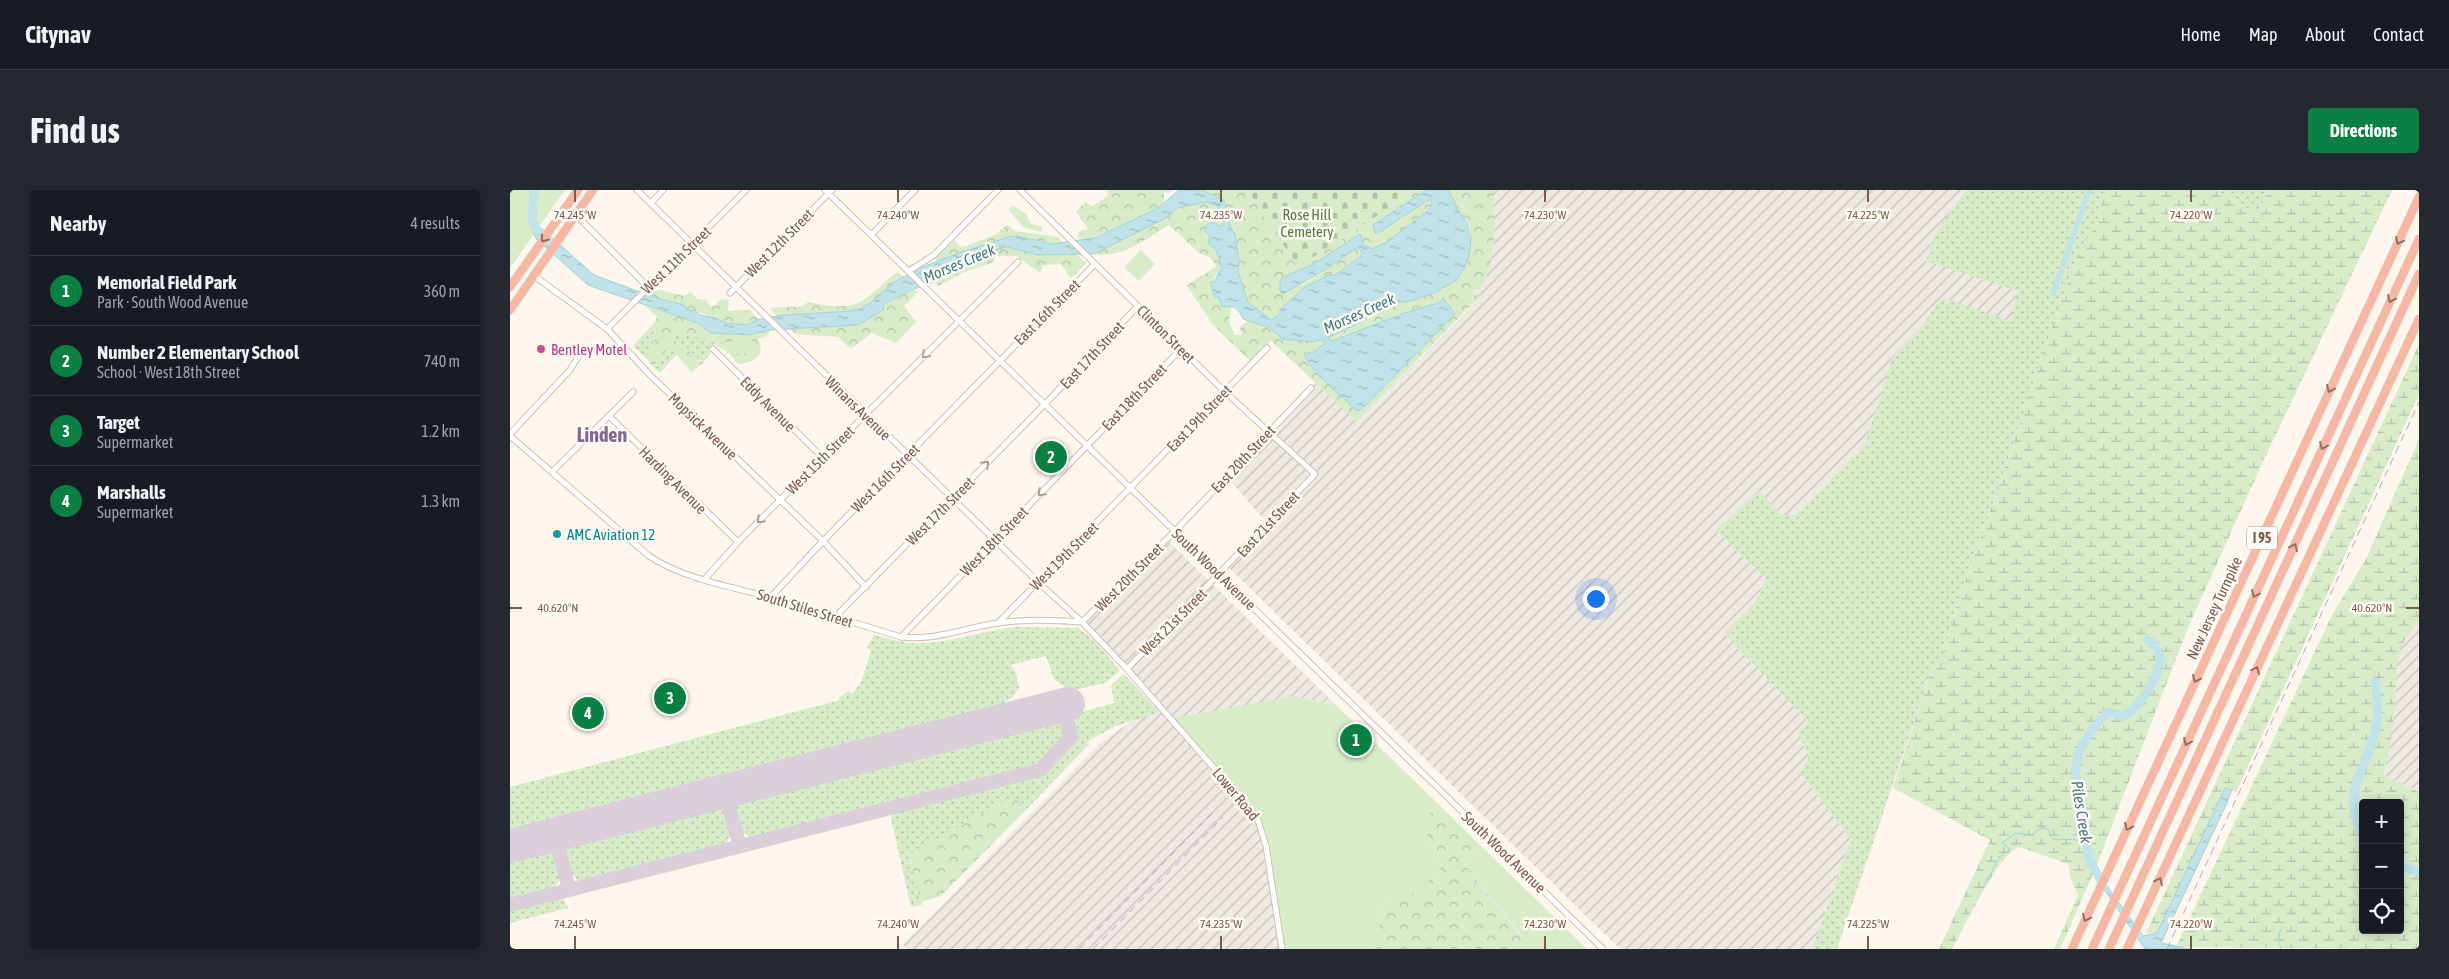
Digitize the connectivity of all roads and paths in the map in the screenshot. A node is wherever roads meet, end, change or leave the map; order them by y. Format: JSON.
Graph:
{"nodes":[{"id":1,"x":578,"y":190,"type":"edge"},
{"id":2,"x":593,"y":190,"type":"edge"},
{"id":3,"x":637,"y":190,"type":"edge"},
{"id":4,"x":663,"y":190,"type":"edge"},
{"id":5,"x":746,"y":190,"type":"edge"},
{"id":6,"x":916,"y":190,"type":"edge"},
{"id":7,"x":998,"y":190,"type":"edge"},
{"id":8,"x":1020,"y":190,"type":"edge"},
{"id":9,"x":828,"y":191,"type":"edge"},
{"id":10,"x":2419,"y":197,"type":"edge"},
{"id":11,"x":651,"y":203,"type":"junction"},
{"id":12,"x":576,"y":214,"type":"junction"},
{"id":13,"x":871,"y":235,"type":"junction"},
{"id":14,"x":2419,"y":239,"type":"edge"},
{"id":15,"x":692,"y":245,"type":"junction"},
{"id":16,"x":1018,"y":262,"type":"dead end"},
{"id":17,"x":1095,"y":264,"type":"junction"},
{"id":18,"x":910,"y":272,"type":"junction"},
{"id":19,"x":2419,"y":274,"type":"edge"},
{"id":20,"x":533,"y":275,"type":"junction"},
{"id":21,"x":736,"y":286,"type":"junction"},
{"id":22,"x":510,"y":287,"type":"edge"},
{"id":23,"x":648,"y":287,"type":"junction"},
{"id":24,"x":730,"y":293,"type":"dead end"},
{"id":25,"x":1138,"y":306,"type":"junction"},
{"id":26,"x":510,"y":310,"type":"edge"},
{"id":27,"x":2419,"y":320,"type":"edge"},
{"id":28,"x":959,"y":321,"type":"junction"},
{"id":29,"x":607,"y":329,"type":"junction"},
{"id":30,"x":1267,"y":348,"type":"dead end"},
{"id":31,"x":712,"y":349,"type":"dead end"},
{"id":32,"x":1181,"y":349,"type":"junction"},
{"id":33,"x":578,"y":357,"type":"dead end"},
{"id":34,"x":1000,"y":361,"type":"junction"},
{"id":35,"x":1311,"y":388,"type":"dead end"},
{"id":36,"x":1224,"y":391,"type":"junction"},
{"id":37,"x":633,"y":392,"type":"dead end"},
{"id":38,"x":1045,"y":404,"type":"junction"},
{"id":39,"x":865,"y":415,"type":"junction"},
{"id":40,"x":609,"y":416,"type":"junction"},
{"id":41,"x":1268,"y":433,"type":"junction"},
{"id":42,"x":510,"y":435,"type":"edge"},
{"id":43,"x":1088,"y":446,"type":"junction"},
{"id":44,"x":907,"y":455,"type":"junction"},
{"id":45,"x":823,"y":458,"type":"junction"},
{"id":46,"x":552,"y":472,"type":"junction"},
{"id":47,"x":1315,"y":474,"type":"joint"},
{"id":48,"x":1131,"y":488,"type":"junction"},
{"id":49,"x":952,"y":499,"type":"junction"},
{"id":50,"x":781,"y":500,"type":"junction"},
{"id":51,"x":1175,"y":531,"type":"junction"},
{"id":52,"x":823,"y":541,"type":"junction"},
{"id":53,"x":995,"y":541,"type":"junction"},
{"id":54,"x":738,"y":542,"type":"junction"},
{"id":55,"x":1220,"y":575,"type":"junction"},
{"id":56,"x":704,"y":580,"type":"junction"},
{"id":57,"x":1038,"y":583,"type":"junction"},
{"id":58,"x":866,"y":587,"type":"junction"},
{"id":59,"x":771,"y":597,"type":"junction"},
{"id":60,"x":838,"y":618,"type":"junction"},
{"id":61,"x":1082,"y":622,"type":"junction"},
{"id":62,"x":997,"y":623,"type":"junction"},
{"id":63,"x":901,"y":637,"type":"junction"},
{"id":64,"x":1127,"y":670,"type":"junction"},
{"id":65,"x":1282,"y":949,"type":"edge"},
{"id":66,"x":1603,"y":949,"type":"edge"},
{"id":67,"x":2072,"y":949,"type":"edge"},
{"id":68,"x":2092,"y":949,"type":"edge"},
{"id":69,"x":2109,"y":949,"type":"edge"},
{"id":70,"x":2127,"y":949,"type":"edge"}],
"edges":[{"from":1,"to":22,"type":"highway","one_way":true},
{"from":2,"to":12,"type":"highway"},
{"from":3,"to":11,"type":"street","name":"Winans Avenue"},
{"from":4,"to":11,"type":"street"},
{"from":5,"to":15,"type":"street","name":"West 11th Street"},
{"from":6,"to":13,"type":"street"},
{"from":7,"to":18,"type":"street"},
{"from":8,"to":17,"type":"street","name":"Clinton Street"},
{"from":9,"to":13,"type":"street","name":"South Wood Avenue"},
{"from":9,"to":21,"type":"street","name":"West 12th Street"},
{"from":10,"to":67,"type":"highway","name":"New Jersey Turnpike","number":"I 95","one_way":true},
{"from":11,"to":15,"type":"street","name":"Winans Avenue"},
{"from":12,"to":20,"type":"highway"},
{"from":12,"to":23,"type":"street"},
{"from":13,"to":18,"type":"street","name":"South Wood Avenue"},
{"from":14,"to":68,"type":"highway","name":"New Jersey Turnpike","number":"I 95","one_way":true},
{"from":15,"to":21,"type":"street","name":"Winans Avenue"},
{"from":15,"to":23,"type":"street","name":"West 11th Street"},
{"from":16,"to":28,"type":"street","name":"West 15th Street"},
{"from":17,"to":25,"type":"street","name":"Clinton Street"},
{"from":17,"to":34,"type":"street","name":"East 16th Street"},
{"from":18,"to":28,"type":"street","name":"South Wood Avenue"},
{"from":69,"to":19,"type":"highway","number":"I 95","one_way":true},
{"from":20,"to":26,"type":"highway"},
{"from":20,"to":29,"type":"street","name":"Mopsick Avenue"},
{"from":21,"to":24,"type":"street","name":"West 12th Street"},
{"from":21,"to":39,"type":"street","name":"Winans Avenue"},
{"from":23,"to":29,"type":"street","name":"West 11th Street"},
{"from":25,"to":32,"type":"street","name":"Clinton Street"},
{"from":25,"to":38,"type":"street","name":"East 17th Street"},
{"from":70,"to":27,"type":"highway","one_way":true},
{"from":28,"to":34,"type":"street","name":"South Wood Avenue"},
{"from":28,"to":39,"type":"street","name":"West 15th Street","one_way":true},
{"from":29,"to":50,"type":"street","name":"Mopsick Avenue"},
{"from":30,"to":36,"type":"street","name":"East 19th Street"},
{"from":31,"to":45,"type":"street","name":"Eddy Avenue"},
{"from":32,"to":36,"type":"street","name":"Clinton Street"},
{"from":32,"to":43,"type":"street","name":"East 18th Street"},
{"from":33,"to":42,"type":"street"},
{"from":34,"to":38,"type":"street","name":"South Wood Avenue"},
{"from":34,"to":44,"type":"street","name":"West 16th Street"},
{"from":35,"to":41,"type":"street","name":"East 20th Street"},
{"from":36,"to":41,"type":"street","name":"Clinton Street"},
{"from":36,"to":48,"type":"street","name":"East 19th Street"},
{"from":37,"to":40,"type":"street"},
{"from":38,"to":43,"type":"street","name":"South Wood Avenue"},
{"from":49,"to":38,"type":"street","name":"West 17th Street","one_way":true},
{"from":39,"to":44,"type":"street","name":"Winans Avenue"},
{"from":39,"to":45,"type":"street","name":"West 15th Street"},
{"from":40,"to":46,"type":"street"},
{"from":40,"to":54,"type":"street","name":"Harding Avenue"},
{"from":41,"to":47,"type":"street","name":"Clinton Street"},
{"from":41,"to":51,"type":"street","name":"East 20th Street"},
{"from":42,"to":46,"type":"street","name":"South Stiles Street"},
{"from":43,"to":48,"type":"street","name":"South Wood Avenue"},
{"from":43,"to":53,"type":"street","name":"West 18th Street","one_way":true},
{"from":44,"to":49,"type":"street","name":"Winans Avenue"},
{"from":44,"to":52,"type":"street","name":"West 16th Street"},
{"from":45,"to":50,"type":"street","name":"West 15th Street"},
{"from":46,"to":56,"type":"street","name":"South Stiles Street"},
{"from":47,"to":55,"type":"street","name":"East 21st Street"},
{"from":48,"to":51,"type":"street","name":"South Wood Avenue"},
{"from":48,"to":57,"type":"street","name":"West 19th Street"},
{"from":49,"to":53,"type":"street","name":"Winans Avenue"},
{"from":49,"to":58,"type":"street","name":"West 17th Street"},
{"from":50,"to":52,"type":"street","name":"Mopsick Avenue"},
{"from":50,"to":54,"type":"street","name":"West 15th Street","one_way":true},
{"from":51,"to":55,"type":"street","name":"South Wood Avenue"},
{"from":51,"to":61,"type":"street","name":"West 20th Street"},
{"from":52,"to":58,"type":"street","name":"Mopsick Avenue"},
{"from":52,"to":59,"type":"street","name":"West 16th Street"},
{"from":53,"to":57,"type":"street","name":"Winans Avenue"},
{"from":53,"to":63,"type":"street","name":"West 18th Street"},
{"from":54,"to":56,"type":"street","name":"West 15th Street"},
{"from":55,"to":64,"type":"street","name":"West 21st Street"},
{"from":55,"to":66,"type":"street","name":"South Wood Avenue"},
{"from":56,"to":59,"type":"street","name":"South Stiles Street"},
{"from":57,"to":61,"type":"street","name":"Winans Avenue"},
{"from":57,"to":62,"type":"street","name":"West 19th Street"},
{"from":58,"to":60,"type":"street","name":"West 17th Street"},
{"from":59,"to":60,"type":"street","name":"South Stiles Street"},
{"from":60,"to":63,"type":"street","name":"South Stiles Street"},
{"from":61,"to":62,"type":"street","name":"South Stiles Street"},
{"from":61,"to":64,"type":"street"},
{"from":62,"to":63,"type":"street","name":"South Stiles Street"},
{"from":64,"to":65,"type":"street","name":"Lower Road"}]}
